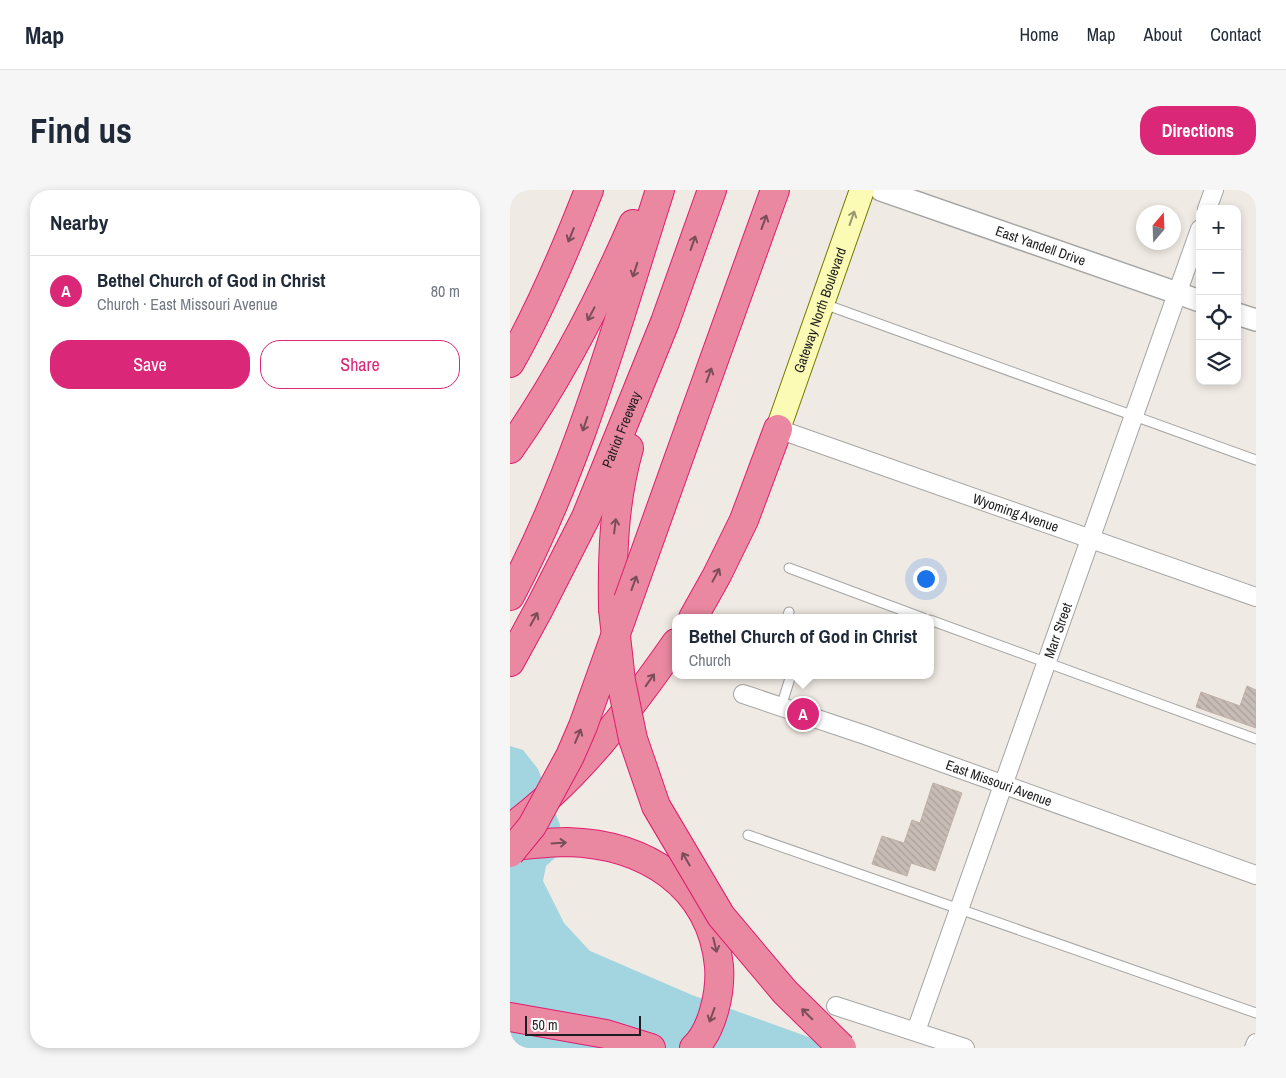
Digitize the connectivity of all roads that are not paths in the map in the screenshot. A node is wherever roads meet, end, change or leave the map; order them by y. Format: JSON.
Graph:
{"nodes":[{"id":1,"x":589,"y":190,"type":"edge"},
{"id":2,"x":647,"y":190,"type":"edge"},
{"id":3,"x":660,"y":190,"type":"edge"},
{"id":4,"x":712,"y":190,"type":"edge"},
{"id":5,"x":775,"y":190,"type":"edge"},
{"id":6,"x":862,"y":190,"type":"edge"},
{"id":7,"x":881,"y":190,"type":"edge"},
{"id":8,"x":1214,"y":190,"type":"edge"},
{"id":9,"x":1208,"y":205,"type":"edge"},
{"id":10,"x":1196,"y":240,"type":"edge"},
{"id":11,"x":1177,"y":293,"type":"junction"},
{"id":12,"x":1196,"y":300,"type":"edge"},
{"id":13,"x":822,"y":303,"type":"junction"},
{"id":14,"x":1241,"y":315,"type":"edge"},
{"id":15,"x":1256,"y":320,"type":"edge"},
{"id":16,"x":665,"y":322,"type":"junction"},
{"id":17,"x":510,"y":362,"type":"edge"},
{"id":18,"x":1134,"y":416,"type":"junction"},
{"id":19,"x":778,"y":429,"type":"junction"},
{"id":20,"x":510,"y":449,"type":"edge"},
{"id":21,"x":1256,"y":460,"type":"edge"},
{"id":22,"x":1090,"y":538,"type":"junction"},
{"id":23,"x":789,"y":568,"type":"dead end"},
{"id":24,"x":510,"y":596,"type":"edge"},
{"id":25,"x":1256,"y":596,"type":"edge"},
{"id":26,"x":695,"y":614,"type":"edge"},
{"id":27,"x":912,"y":614,"type":"edge"},
{"id":28,"x":934,"y":621,"type":"edge"},
{"id":29,"x":672,"y":649,"type":"edge"},
{"id":30,"x":510,"y":662,"type":"edge"},
{"id":31,"x":1046,"y":663,"type":"junction"},
{"id":32,"x":790,"y":679,"type":"edge"},
{"id":33,"x":743,"y":694,"type":"dead end"},
{"id":34,"x":780,"y":707,"type":"junction"},
{"id":35,"x":1256,"y":739,"type":"edge"},
{"id":36,"x":1002,"y":785,"type":"junction"},
{"id":37,"x":510,"y":828,"type":"edge"},
{"id":38,"x":748,"y":835,"type":"dead end"},
{"id":39,"x":510,"y":846,"type":"edge"},
{"id":40,"x":510,"y":853,"type":"edge"},
{"id":41,"x":1256,"y":875,"type":"edge"},
{"id":42,"x":959,"y":908,"type":"junction"},
{"id":43,"x":836,"y":1006,"type":"dead end"},
{"id":44,"x":1256,"y":1013,"type":"edge"},
{"id":45,"x":510,"y":1017,"type":"edge"},
{"id":46,"x":916,"y":1031,"type":"junction"},
{"id":47,"x":1256,"y":1044,"type":"edge"},
{"id":48,"x":650,"y":1048,"type":"edge"},
{"id":49,"x":694,"y":1048,"type":"edge"},
{"id":50,"x":842,"y":1048,"type":"edge"},
{"id":51,"x":965,"y":1048,"type":"edge"},
{"id":52,"x":1254,"y":1048,"type":"edge"}],
"edges":[{"from":1,"to":17,"type":"highway","one_way":true},
{"from":2,"to":20,"type":"highway","one_way":true},
{"from":3,"to":24,"type":"highway","one_way":true},
{"from":16,"to":4,"type":"highway","name":"Patriot Freeway","one_way":true},
{"from":40,"to":5,"type":"highway","one_way":true,"bridge":true},
{"from":13,"to":6,"type":"main road","name":"Gateway North Boulevard","one_way":true},
{"from":7,"to":11,"type":"street","name":"East Yandell Drive"},
{"from":8,"to":9,"type":"street"},
{"from":10,"to":11,"type":"street","name":"Marr Street"},
{"from":11,"to":12,"type":"street","name":"East Yandell Drive"},
{"from":11,"to":18,"type":"street","name":"Marr Street"},
{"from":13,"to":18,"type":"lane"},
{"from":13,"to":19,"type":"main road","name":"Gateway North Boulevard"},
{"from":14,"to":15,"type":"street"},
{"from":30,"to":16,"type":"highway","name":"Patriot Freeway","one_way":true},
{"from":50,"to":16,"type":"highway","one_way":true,"bridge":true},
{"from":18,"to":21,"type":"lane"},
{"from":18,"to":22,"type":"street","name":"Marr Street"},
{"from":19,"to":22,"type":"street","name":"Wyoming Avenue"},
{"from":26,"to":19,"type":"highway","one_way":true},
{"from":22,"to":25,"type":"street","name":"Wyoming Avenue"},
{"from":22,"to":31,"type":"street","name":"Marr Street"},
{"from":23,"to":27,"type":"lane"},
{"from":28,"to":31,"type":"lane"},
{"from":37,"to":29,"type":"highway","one_way":true,"bridge":true},
{"from":31,"to":35,"type":"lane"},
{"from":31,"to":36,"type":"street","name":"Marr Street"},
{"from":32,"to":34,"type":"lane"},
{"from":33,"to":34,"type":"street","name":"East Missouri Avenue"},
{"from":34,"to":36,"type":"street","name":"East Missouri Avenue"},
{"from":36,"to":41,"type":"street","name":"East Missouri Avenue"},
{"from":36,"to":42,"type":"street","name":"Marr Street"},
{"from":38,"to":42,"type":"lane"},
{"from":39,"to":49,"type":"highway","one_way":true},
{"from":42,"to":44,"type":"lane"},
{"from":42,"to":46,"type":"street","name":"Marr Street"},
{"from":43,"to":46,"type":"street"},
{"from":45,"to":48,"type":"highway"},
{"from":46,"to":51,"type":"street"},
{"from":47,"to":52,"type":"street"}]}
